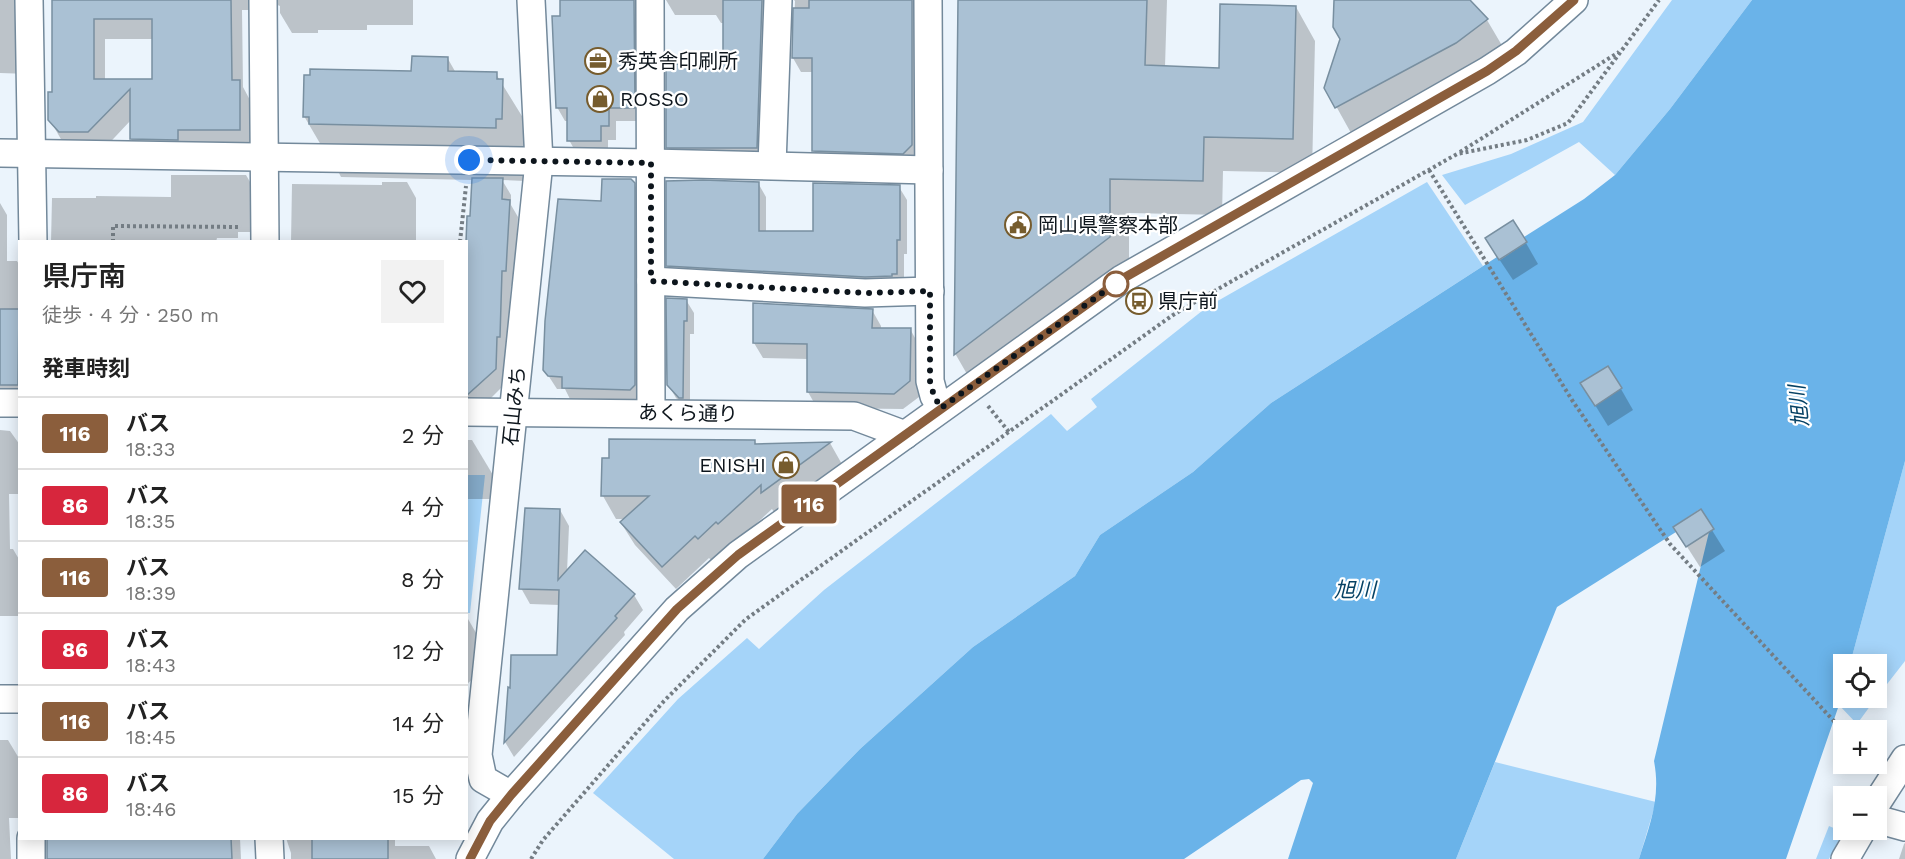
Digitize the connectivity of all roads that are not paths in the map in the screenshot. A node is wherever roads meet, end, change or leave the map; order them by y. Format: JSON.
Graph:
{"nodes":[{"id":1,"x":29,"y":0,"type":"edge"},
{"id":2,"x":262,"y":0,"type":"edge"},
{"id":3,"x":531,"y":0,"type":"edge"},
{"id":4,"x":650,"y":0,"type":"edge"},
{"id":5,"x":778,"y":0,"type":"edge"},
{"id":6,"x":928,"y":0,"type":"edge"},
{"id":7,"x":1574,"y":0,"type":"edge"},
{"id":8,"x":0,"y":153,"type":"edge"},
{"id":9,"x":32,"y":153,"type":"junction"},
{"id":10,"x":265,"y":157,"type":"junction"},
{"id":11,"x":539,"y":162,"type":"junction"},
{"id":12,"x":651,"y":163,"type":"junction"},
{"id":13,"x":772,"y":165,"type":"junction"},
{"id":14,"x":928,"y":170,"type":"junction"},
{"id":15,"x":265,"y":235,"type":"edge"},
{"id":16,"x":33,"y":240,"type":"edge"},
{"id":17,"x":651,"y":281,"type":"junction"},
{"id":18,"x":930,"y":291,"type":"junction"},
{"id":19,"x":0,"y":403,"type":"edge"},
{"id":20,"x":18,"y":403,"type":"edge"},
{"id":21,"x":941,"y":408,"type":"junction"},
{"id":22,"x":514,"y":411,"type":"junction"},
{"id":23,"x":468,"y":412,"type":"edge"},
{"id":24,"x":651,"y":412,"type":"junction"},
{"id":25,"x":905,"y":435,"type":"junction"},
{"id":26,"x":475,"y":684,"type":"edge"},
{"id":27,"x":0,"y":699,"type":"edge"},
{"id":28,"x":18,"y":699,"type":"edge"},
{"id":29,"x":1898,"y":769,"type":"edge"},
{"id":30,"x":1887,"y":786,"type":"edge"},
{"id":31,"x":511,"y":795,"type":"junction"},
{"id":32,"x":1887,"y":822,"type":"edge"},
{"id":33,"x":1905,"y":827,"type":"edge"},
{"id":34,"x":31,"y":840,"type":"edge"},
{"id":35,"x":270,"y":840,"type":"edge"},
{"id":36,"x":1856,"y":840,"type":"edge"},
{"id":37,"x":31,"y":859,"type":"edge"},
{"id":38,"x":270,"y":859,"type":"edge"},
{"id":39,"x":470,"y":859,"type":"edge"},
{"id":40,"x":1845,"y":859,"type":"edge"}],
"edges":[{"from":1,"to":9,"type":"street"},
{"from":2,"to":10,"type":"street"},
{"from":3,"to":11,"type":"street","name":"石山みち"},
{"from":4,"to":12,"type":"street"},
{"from":5,"to":13,"type":"street"},
{"from":6,"to":14,"type":"street"},
{"from":7,"to":21,"type":"street"},
{"from":8,"to":9,"type":"street"},
{"from":9,"to":10,"type":"street"},
{"from":9,"to":16,"type":"street"},
{"from":10,"to":11,"type":"street"},
{"from":10,"to":15,"type":"street"},
{"from":11,"to":12,"type":"street"},
{"from":11,"to":22,"type":"street","name":"石山みち"},
{"from":12,"to":13,"type":"street"},
{"from":12,"to":17,"type":"street"},
{"from":13,"to":14,"type":"street"},
{"from":14,"to":18,"type":"street"},
{"from":17,"to":18,"type":"street"},
{"from":17,"to":24,"type":"street"},
{"from":18,"to":21,"type":"street"},
{"from":19,"to":20,"type":"street"},
{"from":21,"to":25,"type":"street"},
{"from":22,"to":23,"type":"street","name":"あくら通り"},
{"from":22,"to":24,"type":"street","name":"あくら通り"},
{"from":22,"to":26,"type":"street","name":"石山みち"},
{"from":24,"to":25,"type":"street","name":"あくら通り"},
{"from":25,"to":31,"type":"street"},
{"from":26,"to":31,"type":"street","name":"石山みち"},
{"from":27,"to":28,"type":"street"},
{"from":29,"to":30,"type":"street"},
{"from":31,"to":39,"type":"street"},
{"from":32,"to":33,"type":"street"},
{"from":34,"to":37,"type":"street"},
{"from":35,"to":38,"type":"street"},
{"from":36,"to":40,"type":"street"}]}
